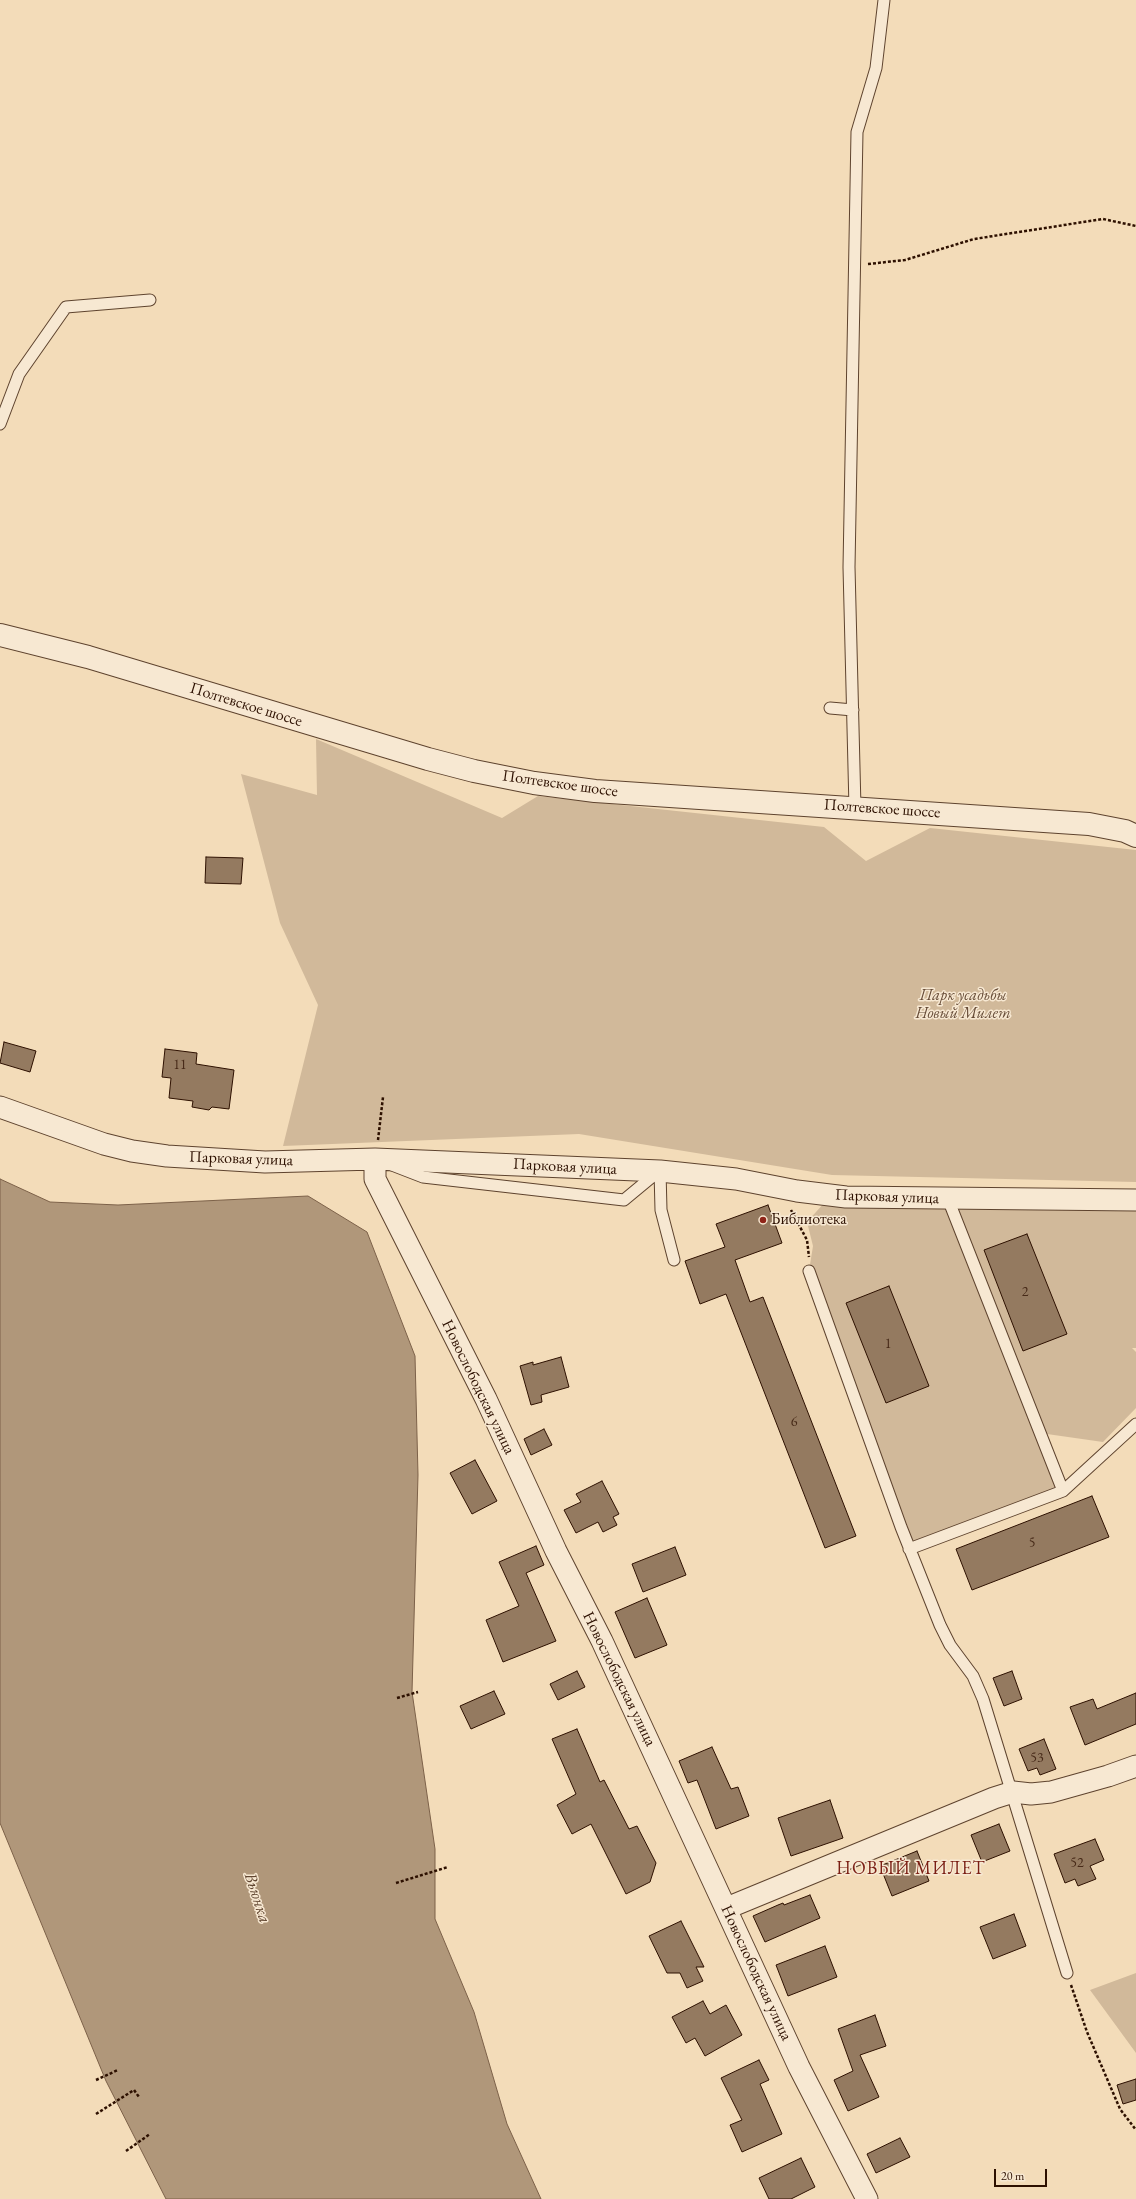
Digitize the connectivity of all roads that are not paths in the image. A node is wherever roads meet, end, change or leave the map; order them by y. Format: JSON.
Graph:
{"nodes":[{"id":1,"x":884,"y":0,"type":"edge"},
{"id":2,"x":150,"y":300,"type":"dead end"},
{"id":3,"x":0,"y":424,"type":"edge"},
{"id":4,"x":0,"y":635,"type":"edge"},
{"id":5,"x":830,"y":708,"type":"dead end"},
{"id":6,"x":853,"y":710,"type":"junction"},
{"id":7,"x":855,"y":808,"type":"junction"},
{"id":8,"x":1136,"y":836,"type":"edge"},
{"id":9,"x":0,"y":1107,"type":"edge"},
{"id":10,"x":375,"y":1159,"type":"junction"},
{"id":11,"x":660,"y":1171,"type":"junction"},
{"id":12,"x":948,"y":1199,"type":"junction"},
{"id":13,"x":1136,"y":1200,"type":"edge"},
{"id":14,"x":674,"y":1260,"type":"dead end"},
{"id":15,"x":809,"y":1271,"type":"road end"},
{"id":16,"x":1136,"y":1424,"type":"edge"},
{"id":17,"x":1062,"y":1490,"type":"junction"},
{"id":18,"x":909,"y":1548,"type":"junction"},
{"id":19,"x":1136,"y":1766,"type":"edge"},
{"id":20,"x":1013,"y":1792,"type":"junction"},
{"id":21,"x":727,"y":1908,"type":"junction"},
{"id":22,"x":1067,"y":1973,"type":"road end"},
{"id":23,"x":868,"y":2199,"type":"edge"}],
"edges":[{"from":1,"to":6,"type":"lane"},
{"from":2,"to":3,"type":"lane"},
{"from":4,"to":7,"type":"street","name":"Полтевское шоссе"},
{"from":5,"to":6,"type":"lane"},
{"from":6,"to":7,"type":"lane"},
{"from":7,"to":8,"type":"street","name":"Полтевское шоссе"},
{"from":9,"to":10,"type":"street","name":"Парковая улица"},
{"from":10,"to":11,"type":"street","name":"Парковая улица"},
{"from":10,"to":11,"type":"lane"},
{"from":10,"to":21,"type":"street","name":"Новослободская улица"},
{"from":11,"to":12,"type":"street","name":"Парковая улица"},
{"from":11,"to":14,"type":"lane"},
{"from":12,"to":13,"type":"street","name":"Парковая улица"},
{"from":12,"to":17,"type":"lane"},
{"from":15,"to":18,"type":"lane"},
{"from":16,"to":17,"type":"lane"},
{"from":17,"to":18,"type":"lane"},
{"from":18,"to":20,"type":"lane"},
{"from":19,"to":20,"type":"street"},
{"from":20,"to":21,"type":"street"},
{"from":20,"to":22,"type":"lane"},
{"from":21,"to":23,"type":"street","name":"Новослободская улица"}]}
